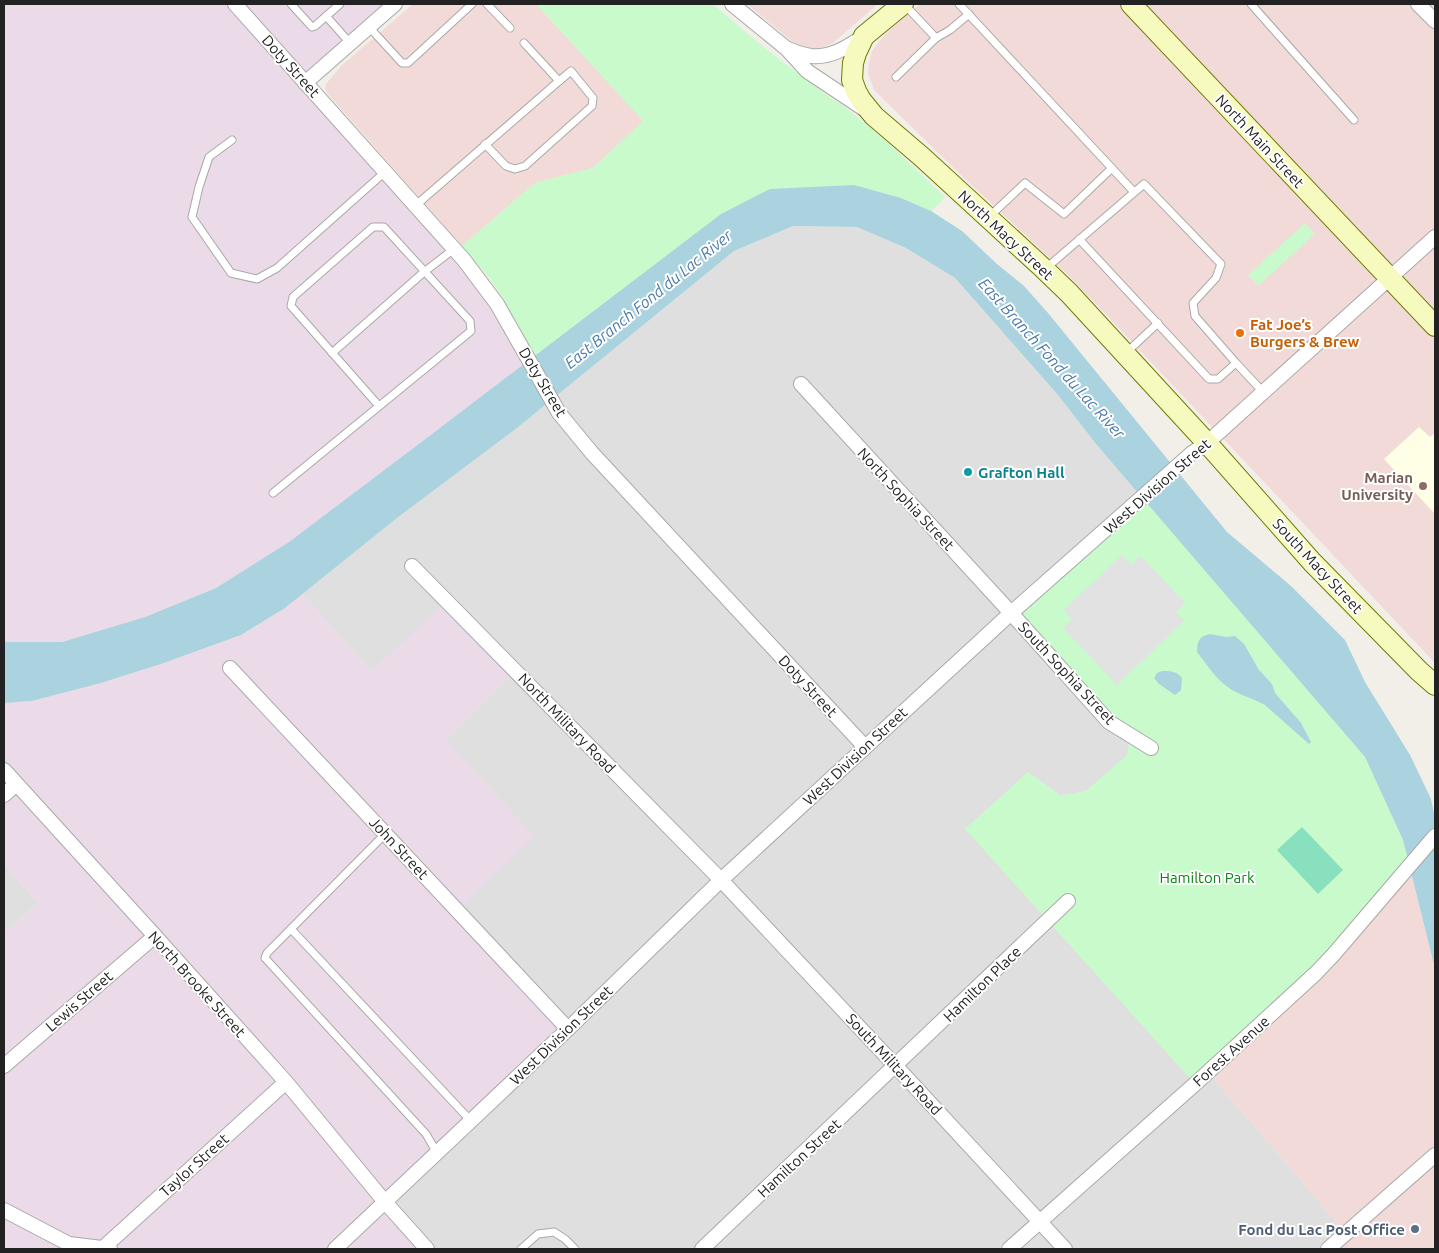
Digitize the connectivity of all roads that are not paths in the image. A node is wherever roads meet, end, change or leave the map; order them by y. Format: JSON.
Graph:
{"nodes":[{"id":1,"x":235,"y":4,"type":"edge"},
{"id":2,"x":291,"y":4,"type":"edge"},
{"id":3,"x":340,"y":4,"type":"edge"},
{"id":4,"x":395,"y":4,"type":"edge"},
{"id":5,"x":472,"y":4,"type":"edge"},
{"id":6,"x":488,"y":4,"type":"edge"},
{"id":7,"x":732,"y":4,"type":"edge"},
{"id":8,"x":904,"y":4,"type":"edge"},
{"id":9,"x":959,"y":4,"type":"edge"},
{"id":10,"x":1131,"y":4,"type":"edge"},
{"id":11,"x":1251,"y":4,"type":"edge"},
{"id":12,"x":1418,"y":4,"type":"edge"},
{"id":13,"x":969,"y":14,"type":"junction"},
{"id":14,"x":326,"y":16,"type":"junction"},
{"id":15,"x":1435,"y":21,"type":"edge"},
{"id":16,"x":369,"y":27,"type":"junction"},
{"id":17,"x":510,"y":28,"type":"dead end"},
{"id":18,"x":864,"y":36,"type":"junction"},
{"id":19,"x":936,"y":38,"type":"junction"},
{"id":20,"x":350,"y":43,"type":"junction"},
{"id":21,"x":524,"y":43,"type":"dead end"},
{"id":22,"x":787,"y":49,"type":"junction"},
{"id":23,"x":896,"y":77,"type":"dead end"},
{"id":24,"x":559,"y":81,"type":"junction"},
{"id":25,"x":305,"y":83,"type":"junction"},
{"id":26,"x":874,"y":116,"type":"junction"},
{"id":27,"x":1354,"y":120,"type":"dead end"},
{"id":28,"x":232,"y":140,"type":"dead end"},
{"id":29,"x":485,"y":144,"type":"junction"},
{"id":30,"x":1112,"y":168,"type":"junction"},
{"id":31,"x":385,"y":172,"type":"junction"},
{"id":32,"x":1134,"y":192,"type":"junction"},
{"id":33,"x":415,"y":206,"type":"junction"},
{"id":34,"x":988,"y":218,"type":"junction"},
{"id":35,"x":1435,"y":237,"type":"edge"},
{"id":36,"x":1079,"y":239,"type":"junction"},
{"id":37,"x":454,"y":249,"type":"junction"},
{"id":38,"x":1044,"y":269,"type":"junction"},
{"id":39,"x":424,"y":272,"type":"junction"},
{"id":40,"x":1389,"y":278,"type":"junction"},
{"id":41,"x":1158,"y":324,"type":"junction"},
{"id":42,"x":1435,"y":326,"type":"edge"},
{"id":43,"x":332,"y":353,"type":"junction"},
{"id":44,"x":1125,"y":354,"type":"junction"},
{"id":45,"x":1236,"y":363,"type":"junction"},
{"id":46,"x":801,"y":384,"type":"dead end"},
{"id":47,"x":1263,"y":392,"type":"junction"},
{"id":48,"x":379,"y":406,"type":"junction"},
{"id":49,"x":1206,"y":443,"type":"junction"},
{"id":50,"x":273,"y":493,"type":"dead end"},
{"id":51,"x":412,"y":566,"type":"dead end"},
{"id":52,"x":1011,"y":613,"type":"junction"},
{"id":53,"x":230,"y":668,"type":"dead end"},
{"id":54,"x":1435,"y":685,"type":"edge"},
{"id":55,"x":864,"y":747,"type":"junction"},
{"id":56,"x":1151,"y":748,"type":"dead end"},
{"id":57,"x":4,"y":770,"type":"edge"},
{"id":58,"x":16,"y":784,"type":"junction"},
{"id":59,"x":4,"y":795,"type":"edge"},
{"id":60,"x":385,"y":834,"type":"junction"},
{"id":61,"x":1435,"y":836,"type":"edge"},
{"id":62,"x":721,"y":880,"type":"junction"},
{"id":63,"x":1068,"y":901,"type":"dead end"},
{"id":64,"x":291,"y":929,"type":"junction"},
{"id":65,"x":155,"y":936,"type":"junction"},
{"id":66,"x":568,"y":1029,"type":"junction"},
{"id":67,"x":4,"y":1066,"type":"edge"},
{"id":68,"x":896,"y":1066,"type":"junction"},
{"id":69,"x":286,"y":1082,"type":"junction"},
{"id":70,"x":471,"y":1121,"type":"junction"},
{"id":71,"x":437,"y":1153,"type":"junction"},
{"id":72,"x":1435,"y":1155,"type":"edge"},
{"id":73,"x":385,"y":1202,"type":"junction"},
{"id":74,"x":4,"y":1210,"type":"edge"},
{"id":75,"x":1039,"y":1221,"type":"junction"},
{"id":76,"x":107,"y":1248,"type":"edge"},
{"id":77,"x":335,"y":1249,"type":"edge"},
{"id":78,"x":427,"y":1249,"type":"edge"},
{"id":79,"x":521,"y":1249,"type":"edge"},
{"id":80,"x":575,"y":1249,"type":"edge"},
{"id":81,"x":702,"y":1249,"type":"edge"},
{"id":82,"x":1009,"y":1249,"type":"edge"},
{"id":83,"x":1065,"y":1249,"type":"edge"},
{"id":84,"x":1328,"y":1249,"type":"edge"}],
"edges":[{"from":1,"to":25,"type":"street","name":"Doty Street"},
{"from":2,"to":14,"type":"lane"},
{"from":3,"to":14,"type":"lane"},
{"from":4,"to":16,"type":"street"},
{"from":5,"to":16,"type":"lane"},
{"from":6,"to":17,"type":"lane"},
{"from":7,"to":22,"type":"street","name":"North Macy Street"},
{"from":8,"to":18,"type":"main road"},
{"from":8,"to":19,"type":"lane"},
{"from":9,"to":13,"type":"lane"},
{"from":10,"to":40,"type":"main road","name":"North Main Street"},
{"from":11,"to":27,"type":"lane"},
{"from":12,"to":15,"type":"street"},
{"from":13,"to":19,"type":"lane"},
{"from":13,"to":30,"type":"lane"},
{"from":14,"to":20,"type":"lane"},
{"from":16,"to":20,"type":"street"},
{"from":18,"to":22,"type":"street","name":"North Macy Street"},
{"from":18,"to":26,"type":"main road"},
{"from":19,"to":23,"type":"lane"},
{"from":20,"to":25,"type":"street"},
{"from":21,"to":24,"type":"lane"},
{"from":22,"to":26,"type":"street","name":"North Macy Street"},
{"from":24,"to":29,"type":"lane"},
{"from":24,"to":29,"type":"lane"},
{"from":25,"to":31,"type":"street","name":"Doty Street"},
{"from":26,"to":34,"type":"main road","name":"North Macy Street"},
{"from":28,"to":31,"type":"lane"},
{"from":29,"to":33,"type":"lane"},
{"from":30,"to":32,"type":"lane"},
{"from":30,"to":34,"type":"lane"},
{"from":31,"to":33,"type":"street","name":"Doty Street"},
{"from":32,"to":36,"type":"lane"},
{"from":32,"to":45,"type":"lane"},
{"from":33,"to":37,"type":"street","name":"Doty Street"},
{"from":34,"to":38,"type":"main road","name":"North Macy Street"},
{"from":35,"to":40,"type":"street","name":"West Division Street"},
{"from":36,"to":38,"type":"lane"},
{"from":36,"to":41,"type":"lane"},
{"from":37,"to":39,"type":"lane"},
{"from":37,"to":55,"type":"street","name":"Doty Street"},
{"from":38,"to":44,"type":"main road","name":"North Macy Street"},
{"from":39,"to":43,"type":"lane"},
{"from":39,"to":43,"type":"lane"},
{"from":39,"to":48,"type":"lane"},
{"from":40,"to":42,"type":"main road","name":"North Main Street"},
{"from":40,"to":47,"type":"street","name":"West Division Street"},
{"from":41,"to":44,"type":"lane"},
{"from":41,"to":45,"type":"lane"},
{"from":43,"to":48,"type":"lane"},
{"from":44,"to":49,"type":"main road","name":"North Macy Street"},
{"from":45,"to":47,"type":"lane"},
{"from":46,"to":52,"type":"street","name":"North Sophia Street"},
{"from":47,"to":49,"type":"street","name":"West Division Street"},
{"from":48,"to":50,"type":"lane"},
{"from":49,"to":52,"type":"street","name":"West Division Street"},
{"from":49,"to":54,"type":"main road","name":"South Macy Street"},
{"from":51,"to":62,"type":"street","name":"North Military Road"},
{"from":52,"to":55,"type":"street","name":"West Division Street"},
{"from":52,"to":56,"type":"street","name":"South Sophia Street"},
{"from":53,"to":60,"type":"street","name":"John Street"},
{"from":55,"to":62,"type":"street","name":"West Division Street"},
{"from":57,"to":58,"type":"street","name":"North Brooke Street"},
{"from":58,"to":59,"type":"street"},
{"from":58,"to":65,"type":"street","name":"North Brooke Street"},
{"from":60,"to":64,"type":"lane"},
{"from":60,"to":66,"type":"street","name":"John Street"},
{"from":61,"to":75,"type":"street","name":"Forest Avenue"},
{"from":62,"to":66,"type":"street","name":"West Division Street"},
{"from":62,"to":68,"type":"street","name":"South Military Road"},
{"from":63,"to":68,"type":"street","name":"Hamilton Place"},
{"from":64,"to":70,"type":"lane"},
{"from":64,"to":71,"type":"lane"},
{"from":65,"to":67,"type":"street","name":"Lewis Street"},
{"from":65,"to":69,"type":"street","name":"North Brooke Street"},
{"from":66,"to":70,"type":"street","name":"West Division Street"},
{"from":68,"to":75,"type":"street","name":"South Military Road"},
{"from":68,"to":81,"type":"street","name":"Hamilton Street"},
{"from":69,"to":73,"type":"street","name":"North Brooke Street"},
{"from":69,"to":76,"type":"street","name":"Taylor Street"},
{"from":70,"to":71,"type":"street","name":"West Division Street"},
{"from":71,"to":73,"type":"street","name":"West Division Street"},
{"from":72,"to":84,"type":"street"},
{"from":73,"to":77,"type":"street","name":"West Division Street"},
{"from":73,"to":78,"type":"street","name":"North Brooke Street"},
{"from":74,"to":76,"type":"street"},
{"from":75,"to":82,"type":"street","name":"Forest Avenue"},
{"from":75,"to":83,"type":"street","name":"South Military Road"},
{"from":79,"to":80,"type":"lane"}]}
